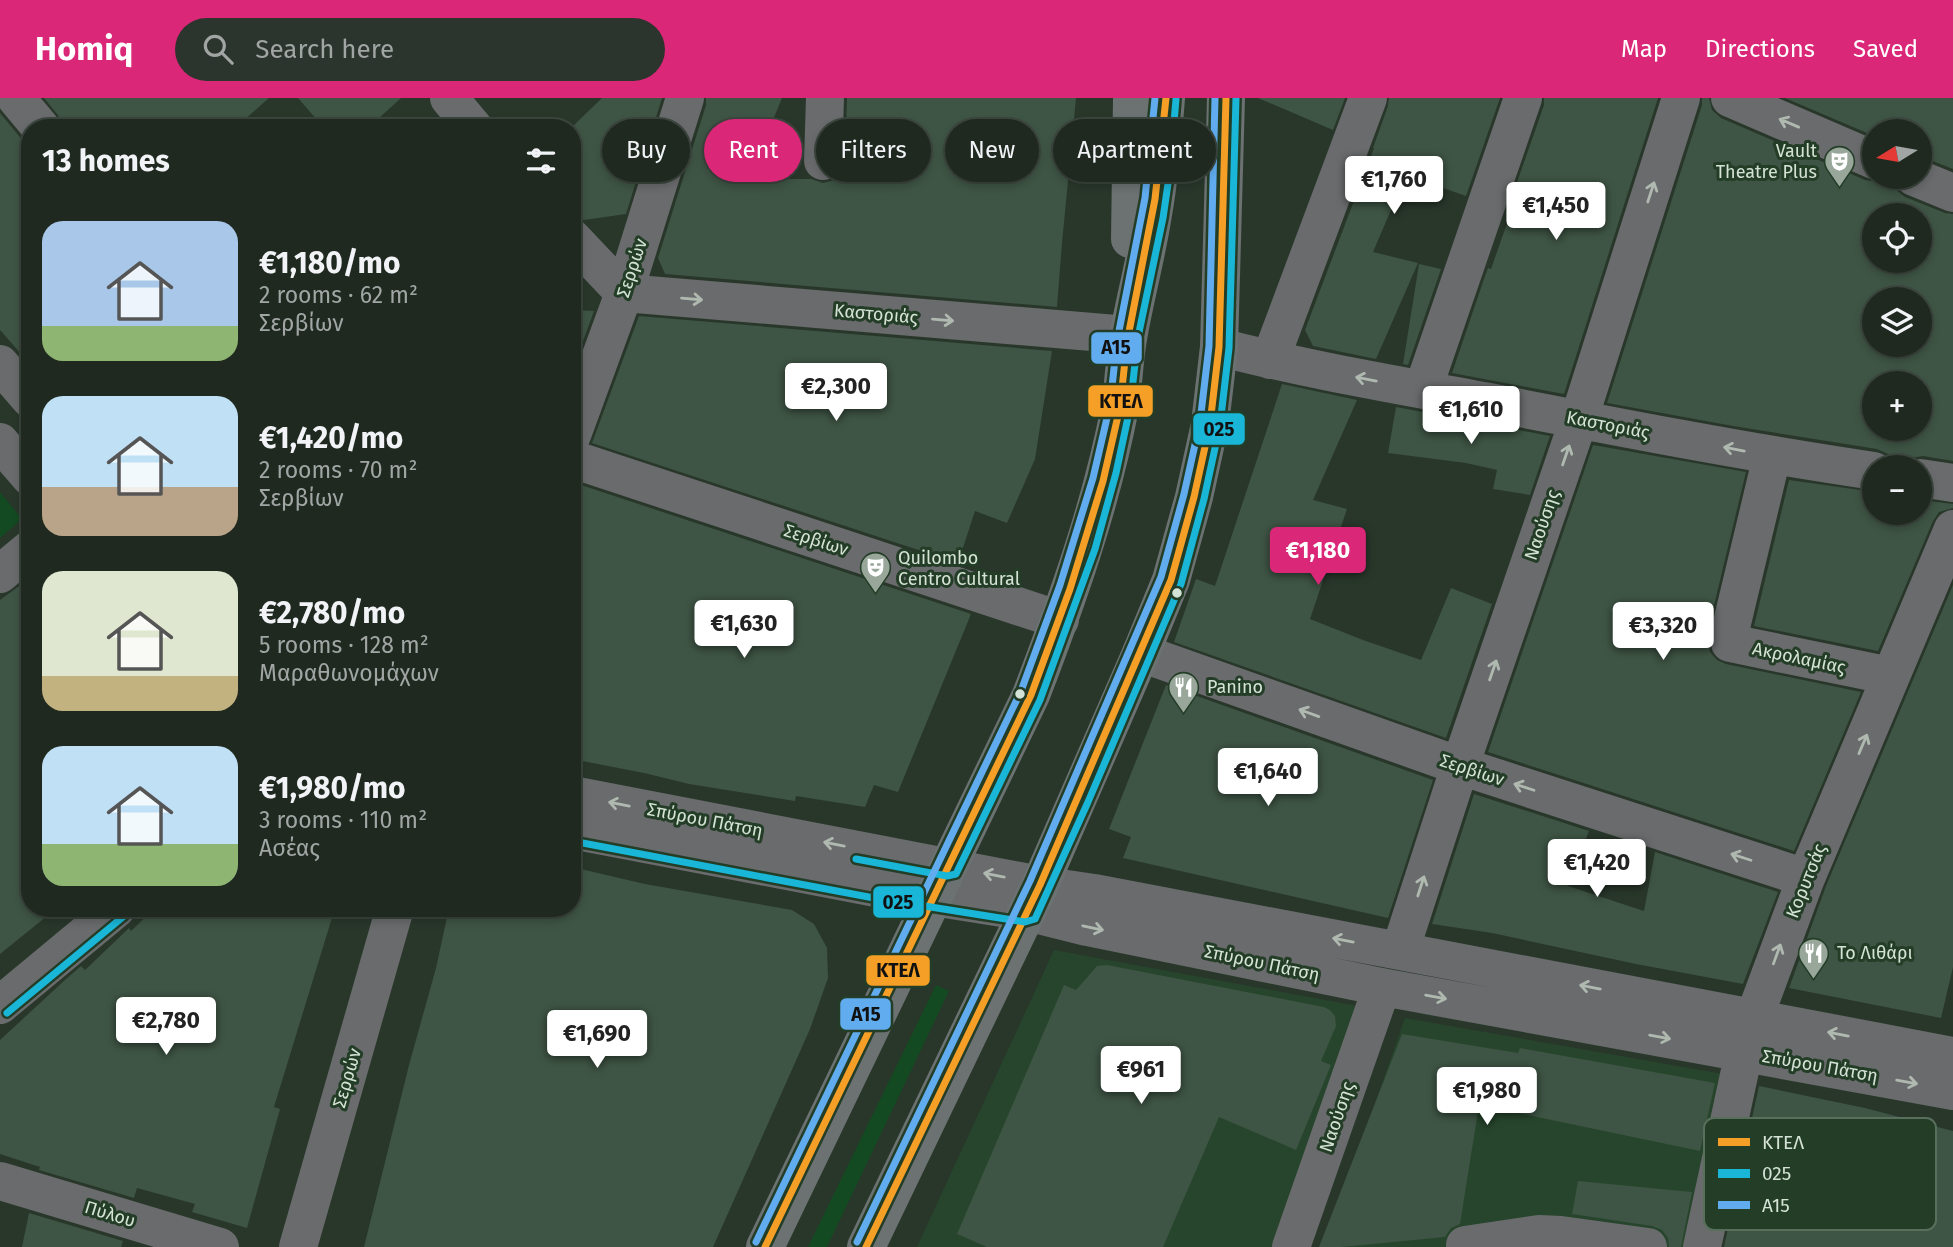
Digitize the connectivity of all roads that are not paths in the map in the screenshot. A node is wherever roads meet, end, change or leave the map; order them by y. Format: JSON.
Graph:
{"nodes":[{"id":1,"x":16,"y":98,"type":"edge"},
{"id":2,"x":449,"y":98,"type":"edge"},
{"id":3,"x":685,"y":98,"type":"edge"},
{"id":4,"x":825,"y":98,"type":"edge"},
{"id":5,"x":1132,"y":98,"type":"edge"},
{"id":6,"x":1166,"y":98,"type":"edge"},
{"id":7,"x":1226,"y":98,"type":"edge"},
{"id":8,"x":1240,"y":98,"type":"edge"},
{"id":9,"x":1368,"y":98,"type":"edge"},
{"id":10,"x":1523,"y":98,"type":"edge"},
{"id":11,"x":1681,"y":98,"type":"edge"},
{"id":12,"x":1730,"y":98,"type":"edge"},
{"id":13,"x":34,"y":119,"type":"edge"},
{"id":14,"x":466,"y":119,"type":"edge"},
{"id":15,"x":824,"y":119,"type":"edge"},
{"id":16,"x":1862,"y":155,"type":"edge"},
{"id":17,"x":1932,"y":184,"type":"edge"},
{"id":18,"x":1953,"y":193,"type":"edge"},
{"id":19,"x":1223,"y":199,"type":"junction"},
{"id":20,"x":581,"y":248,"type":"edge"},
{"id":21,"x":624,"y":293,"type":"junction"},
{"id":22,"x":1128,"y":335,"type":"junction"},
{"id":23,"x":1219,"y":347,"type":"junction"},
{"id":24,"x":1270,"y":360,"type":"junction"},
{"id":25,"x":0,"y":364,"type":"edge"},
{"id":26,"x":21,"y":388,"type":"edge"},
{"id":27,"x":1423,"y":390,"type":"junction"},
{"id":28,"x":581,"y":410,"type":"edge"},
{"id":29,"x":1579,"y":419,"type":"junction"},
{"id":30,"x":0,"y":442,"type":"edge"},
{"id":31,"x":1772,"y":456,"type":"junction"},
{"id":32,"x":581,"y":462,"type":"edge"},
{"id":33,"x":21,"y":466,"type":"edge"},
{"id":34,"x":1862,"y":469,"type":"edge"},
{"id":35,"x":1932,"y":480,"type":"edge"},
{"id":36,"x":1953,"y":483,"type":"edge"},
{"id":37,"x":1953,"y":529,"type":"edge"},
{"id":38,"x":21,"y":556,"type":"edge"},
{"id":39,"x":0,"y":573,"type":"edge"},
{"id":40,"x":1060,"y":620,"type":"junction"},
{"id":41,"x":1141,"y":653,"type":"junction"},
{"id":42,"x":1891,"y":676,"type":"junction"},
{"id":43,"x":1460,"y":766,"type":"junction"},
{"id":44,"x":581,"y":797,"type":"edge"},
{"id":45,"x":581,"y":832,"type":"edge"},
{"id":46,"x":1806,"y":877,"type":"junction"},
{"id":47,"x":942,"y":881,"type":"junction"},
{"id":48,"x":1033,"y":898,"type":"junction"},
{"id":49,"x":106,"y":917,"type":"edge"},
{"id":50,"x":392,"y":917,"type":"edge"},
{"id":51,"x":1400,"y":951,"type":"junction"},
{"id":52,"x":1382,"y":987,"type":"junction"},
{"id":53,"x":0,"y":1005,"type":"edge"},
{"id":54,"x":1749,"y":1035,"type":"junction"},
{"id":55,"x":1953,"y":1063,"type":"edge"},
{"id":56,"x":1731,"y":1118,"type":"edge"},
{"id":57,"x":2,"y":1192,"type":"edge"},
{"id":58,"x":1465,"y":1245,"type":"dead end"},
{"id":59,"x":220,"y":1247,"type":"edge"},
{"id":60,"x":298,"y":1247,"type":"edge"},
{"id":61,"x":765,"y":1247,"type":"edge"},
{"id":62,"x":866,"y":1247,"type":"edge"},
{"id":63,"x":1292,"y":1247,"type":"edge"},
{"id":64,"x":1648,"y":1247,"type":"edge"}],
"edges":[{"from":1,"to":13,"type":"street"},
{"from":2,"to":14,"type":"street"},
{"from":3,"to":21,"type":"street","name":"Σερρών"},
{"from":4,"to":15,"type":"street"},
{"from":5,"to":22,"type":"highway"},
{"from":6,"to":22,"type":"highway"},
{"from":7,"to":19,"type":"highway"},
{"from":8,"to":19,"type":"highway"},
{"from":9,"to":24,"type":"street"},
{"from":10,"to":27,"type":"street"},
{"from":29,"to":11,"type":"street","name":"Ναούσης","one_way":true},
{"from":16,"to":12,"type":"street","one_way":true},
{"from":17,"to":18,"type":"street"},
{"from":19,"to":23,"type":"highway"},
{"from":20,"to":21,"type":"street"},
{"from":21,"to":22,"type":"street","name":"Καστοριάς","one_way":true},
{"from":21,"to":28,"type":"street","name":"Σερρών"},
{"from":22,"to":40,"type":"highway"},
{"from":23,"to":24,"type":"street","name":"Καστοριάς"},
{"from":23,"to":41,"type":"highway"},
{"from":27,"to":24,"type":"street","name":"Καστοριάς","one_way":true},
{"from":25,"to":26,"type":"street"},
{"from":27,"to":29,"type":"street","name":"Καστοριάς"},
{"from":31,"to":29,"type":"street","name":"Καστοριάς","one_way":true},
{"from":43,"to":29,"type":"street","name":"Ναούσης","one_way":true},
{"from":30,"to":33,"type":"street"},
{"from":31,"to":34,"type":"street","name":"Καστοριάς"},
{"from":31,"to":42,"type":"street","name":"Ακρολαμίας"},
{"from":32,"to":40,"type":"street","name":"Σερβίων"},
{"from":35,"to":36,"type":"street"},
{"from":37,"to":42,"type":"street","name":"Κορυτσάς"},
{"from":38,"to":39,"type":"street"},
{"from":40,"to":47,"type":"highway"},
{"from":43,"to":41,"type":"street","name":"Σερβίων","one_way":true},
{"from":41,"to":48,"type":"highway"},
{"from":46,"to":42,"type":"street","name":"Κορυτσάς","one_way":true},
{"from":46,"to":43,"type":"street","name":"Σερβίων","one_way":true},
{"from":51,"to":43,"type":"street","name":"Ναούσης","one_way":true},
{"from":47,"to":44,"type":"street","name":"Σπύρου Πάτση","one_way":true},
{"from":45,"to":47,"type":"street","name":"Σπύρου Πάτση"},
{"from":54,"to":46,"type":"street","name":"Κορυτσάς","one_way":true},
{"from":47,"to":48,"type":"street","name":"Σπύρου Πάτση"},
{"from":47,"to":61,"type":"highway"},
{"from":51,"to":48,"type":"street","name":"Σπύρου Πάτση","one_way":true},
{"from":48,"to":52,"type":"street","name":"Σπύρου Πάτση","one_way":true},
{"from":48,"to":62,"type":"highway"},
{"from":49,"to":53,"type":"street"},
{"from":50,"to":60,"type":"street","name":"Σερρών"},
{"from":54,"to":51,"type":"street","name":"Σπύρου Πάτση","one_way":true},
{"from":52,"to":54,"type":"street","name":"Σπύρου Πάτση","one_way":true},
{"from":52,"to":63,"type":"street","name":"Ναούσης"},
{"from":54,"to":55,"type":"street","name":"Σπύρου Πάτση"},
{"from":54,"to":56,"type":"street","name":"Κορυτσάς"},
{"from":57,"to":59,"type":"street","name":"Πύλου"},
{"from":58,"to":64,"type":"street"}]}
